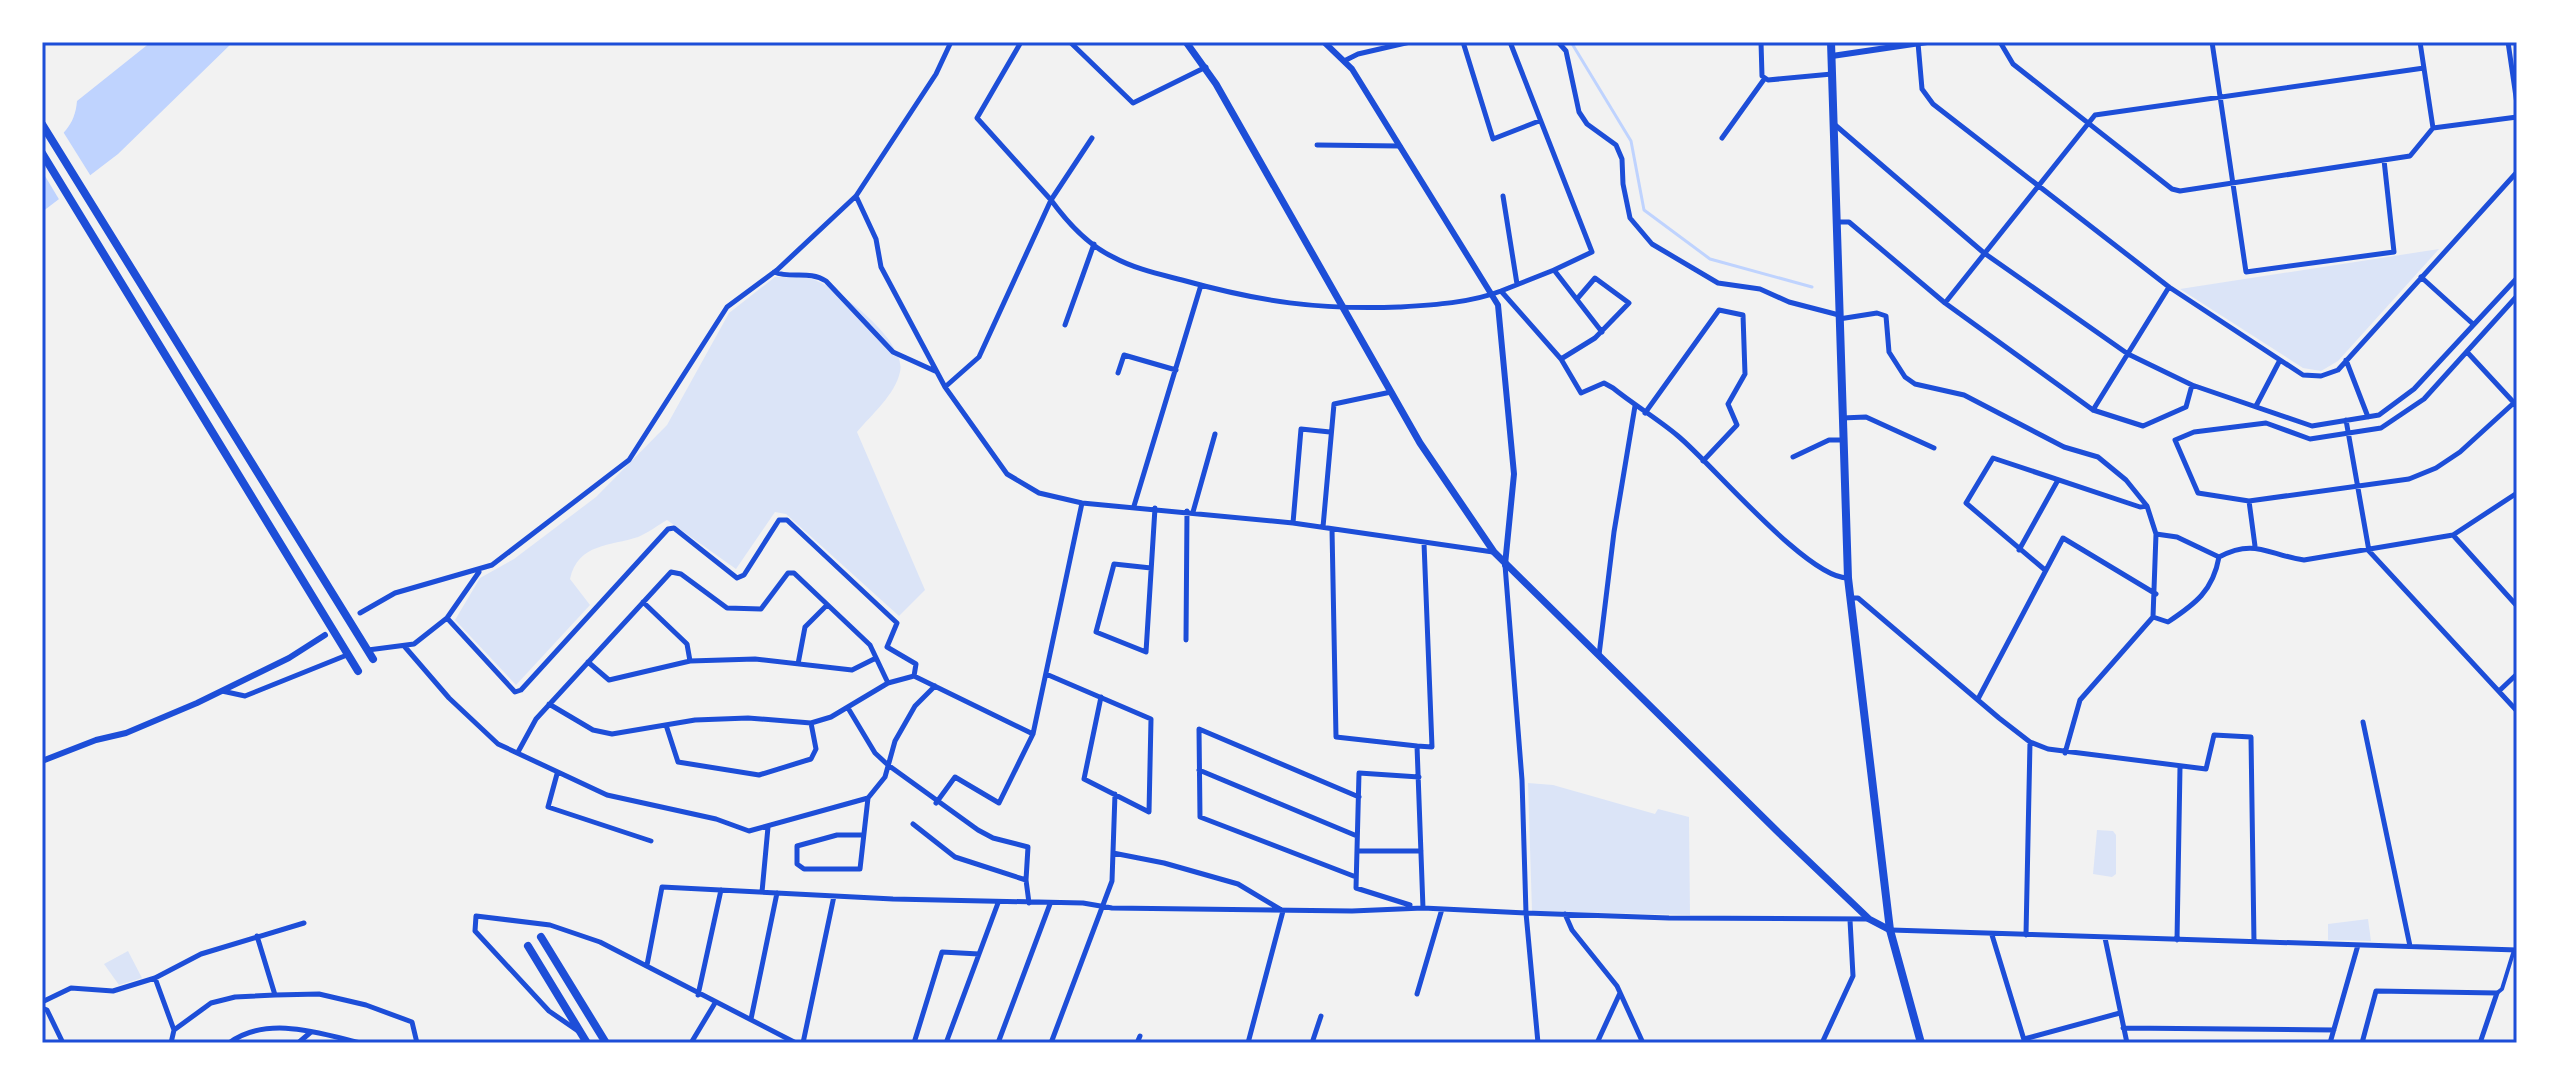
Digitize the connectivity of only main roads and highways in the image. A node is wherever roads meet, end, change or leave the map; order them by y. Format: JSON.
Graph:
{"nodes":[{"id":1,"x":1186,"y":42,"type":"edge"},
{"id":2,"x":1831,"y":42,"type":"edge"},
{"id":3,"x":42,"y":124,"type":"edge"},
{"id":4,"x":42,"y":153,"type":"edge"},
{"id":5,"x":373,"y":659,"type":"dead end"},
{"id":6,"x":358,"y":671,"type":"dead end"},
{"id":7,"x":1890,"y":930,"type":"junction"},
{"id":8,"x":541,"y":937,"type":"dead end"},
{"id":9,"x":528,"y":946,"type":"dead end"},
{"id":10,"x":587,"y":1043,"type":"edge"},
{"id":11,"x":606,"y":1043,"type":"edge"},
{"id":12,"x":1921,"y":1043,"type":"edge"}],
"edges":[{"from":1,"to":7,"type":"main road"},
{"from":2,"to":7,"type":"main road"},
{"from":3,"to":5,"type":"main road"},
{"from":4,"to":6,"type":"main road"},
{"from":7,"to":12,"type":"main road"},
{"from":8,"to":11,"type":"main road"},
{"from":9,"to":10,"type":"main road"}]}
